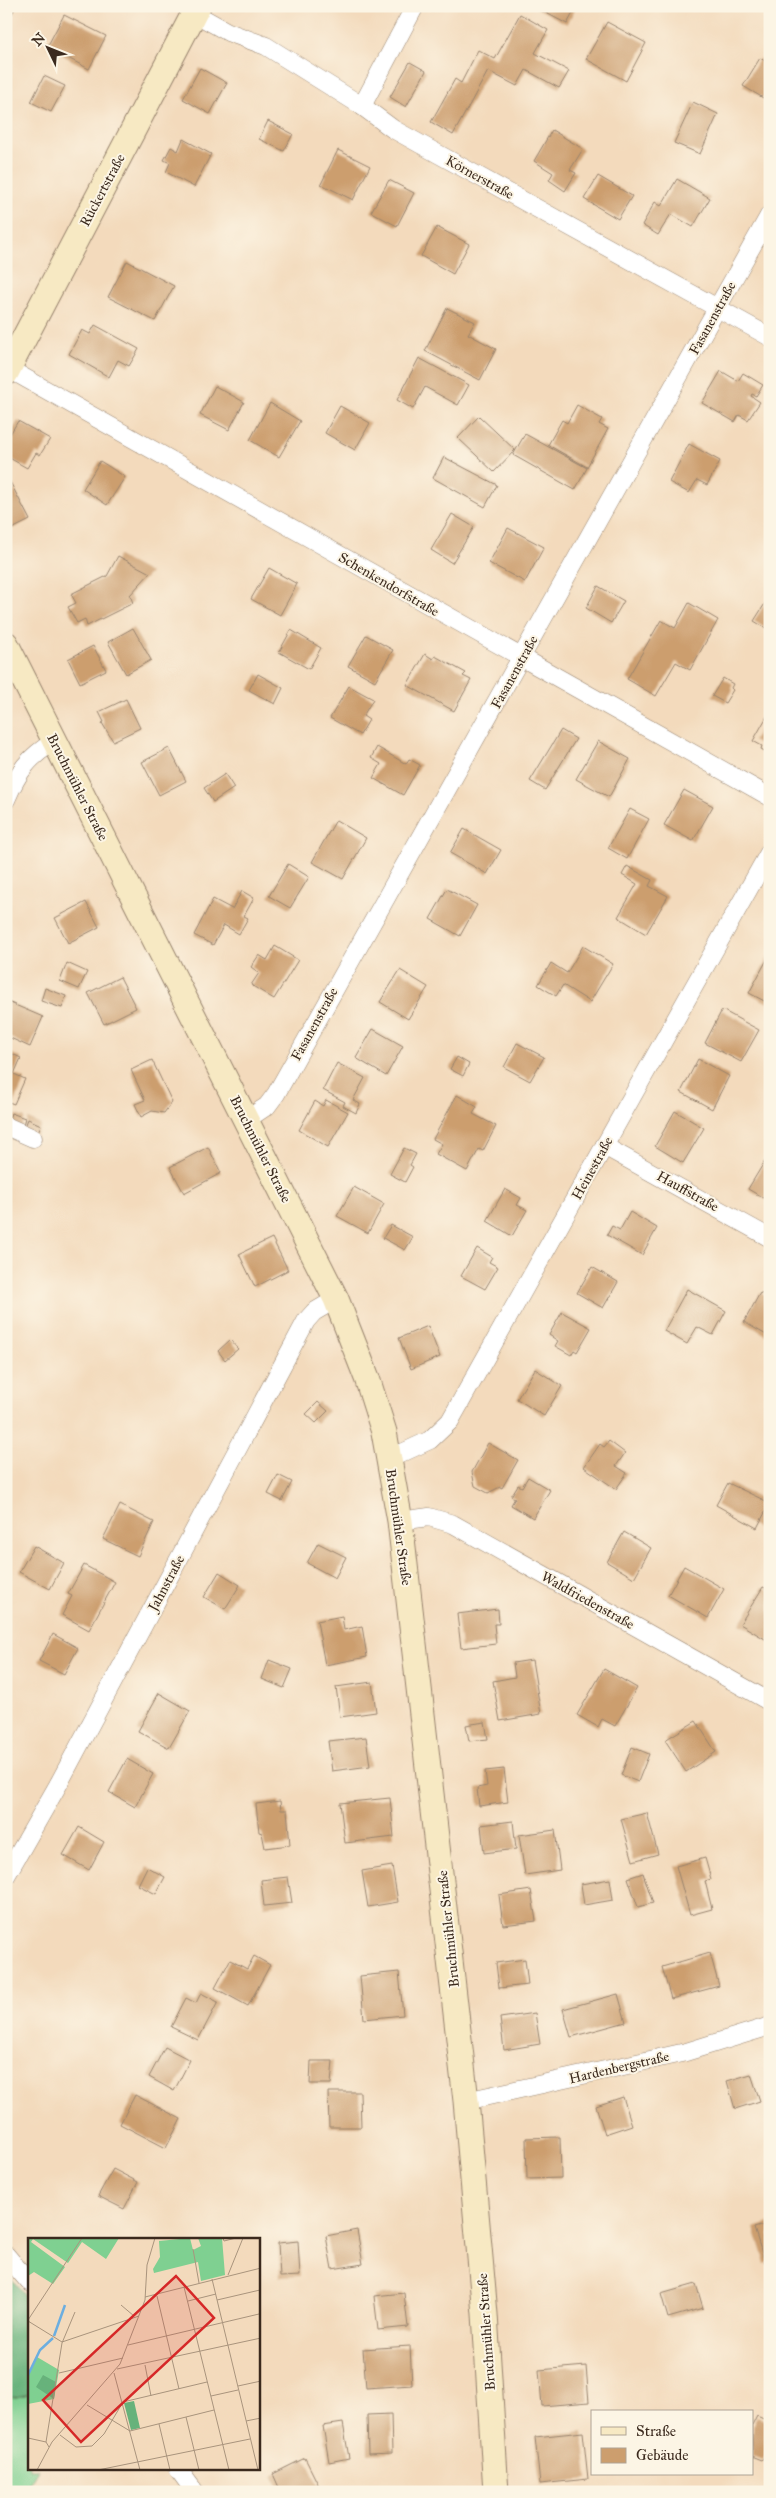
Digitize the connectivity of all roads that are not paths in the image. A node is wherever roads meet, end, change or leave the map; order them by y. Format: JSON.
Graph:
{"nodes":[{"id":1,"x":415,"y":6,"type":"edge"},
{"id":2,"x":196,"y":10,"type":"edge"},
{"id":3,"x":362,"y":106,"type":"junction"},
{"id":4,"x":770,"y":214,"type":"edge"},
{"id":5,"x":718,"y":309,"type":"junction"},
{"id":6,"x":770,"y":337,"type":"edge"},
{"id":7,"x":7,"y":371,"type":"edge"},
{"id":8,"x":6,"y":644,"type":"edge"},
{"id":9,"x":521,"y":659,"type":"junction"},
{"id":10,"x":55,"y":741,"type":"junction"},
{"id":11,"x":7,"y":795,"type":"edge"},
{"id":12,"x":770,"y":797,"type":"edge"},
{"id":13,"x":770,"y":852,"type":"edge"},
{"id":14,"x":246,"y":1120,"type":"junction"},
{"id":15,"x":6,"y":1126,"type":"edge"},
{"id":16,"x":33,"y":1138,"type":"dead end"},
{"id":17,"x":604,"y":1146,"type":"junction"},
{"id":18,"x":770,"y":1238,"type":"edge"},
{"id":19,"x":336,"y":1299,"type":"junction"},
{"id":20,"x":390,"y":1459,"type":"junction"},
{"id":21,"x":400,"y":1521,"type":"junction"},
{"id":22,"x":770,"y":1702,"type":"edge"},
{"id":23,"x":6,"y":1876,"type":"edge"},
{"id":24,"x":770,"y":2026,"type":"edge"},
{"id":25,"x":466,"y":2100,"type":"junction"},
{"id":26,"x":6,"y":2255,"type":"edge"},
{"id":27,"x":28,"y":2281,"type":"edge"},
{"id":28,"x":179,"y":2470,"type":"edge"},
{"id":29,"x":195,"y":2492,"type":"edge"},
{"id":30,"x":496,"y":2492,"type":"edge"}],
"edges":[{"from":1,"to":3,"type":"street"},
{"from":2,"to":3,"type":"street","name":"Körnerstraße"},
{"from":2,"to":7,"type":"street","name":"Rückertstraße"},
{"from":3,"to":5,"type":"street","name":"Körnerstraße"},
{"from":4,"to":5,"type":"street","name":"Fasanenstraße"},
{"from":5,"to":6,"type":"street","name":"Körnerstraße"},
{"from":5,"to":9,"type":"street","name":"Fasanenstraße"},
{"from":7,"to":9,"type":"street","name":"Schenkendorfstraße"},
{"from":8,"to":10,"type":"street","name":"Bruchmühler Straße"},
{"from":9,"to":12,"type":"street","name":"Schenkendorfstraße"},
{"from":9,"to":14,"type":"street","name":"Fasanenstraße"},
{"from":10,"to":11,"type":"street"},
{"from":10,"to":14,"type":"street","name":"Bruchmühler Straße"},
{"from":13,"to":17,"type":"street","name":"Heinestraße"},
{"from":14,"to":19,"type":"street","name":"Bruchmühler Straße"},
{"from":15,"to":16,"type":"street"},
{"from":17,"to":18,"type":"street","name":"Hauffstraße"},
{"from":17,"to":20,"type":"street","name":"Heinestraße"},
{"from":19,"to":20,"type":"street","name":"Bruchmühler Straße"},
{"from":19,"to":23,"type":"street","name":"Jahnstraße"},
{"from":20,"to":21,"type":"street","name":"Bruchmühler Straße"},
{"from":21,"to":22,"type":"street","name":"Waldfriedenstraße"},
{"from":21,"to":25,"type":"street","name":"Bruchmühler Straße"},
{"from":24,"to":25,"type":"street","name":"Hardenbergstraße"},
{"from":25,"to":30,"type":"street","name":"Bruchmühler Straße"},
{"from":26,"to":27,"type":"street"},
{"from":28,"to":29,"type":"street"}]}
